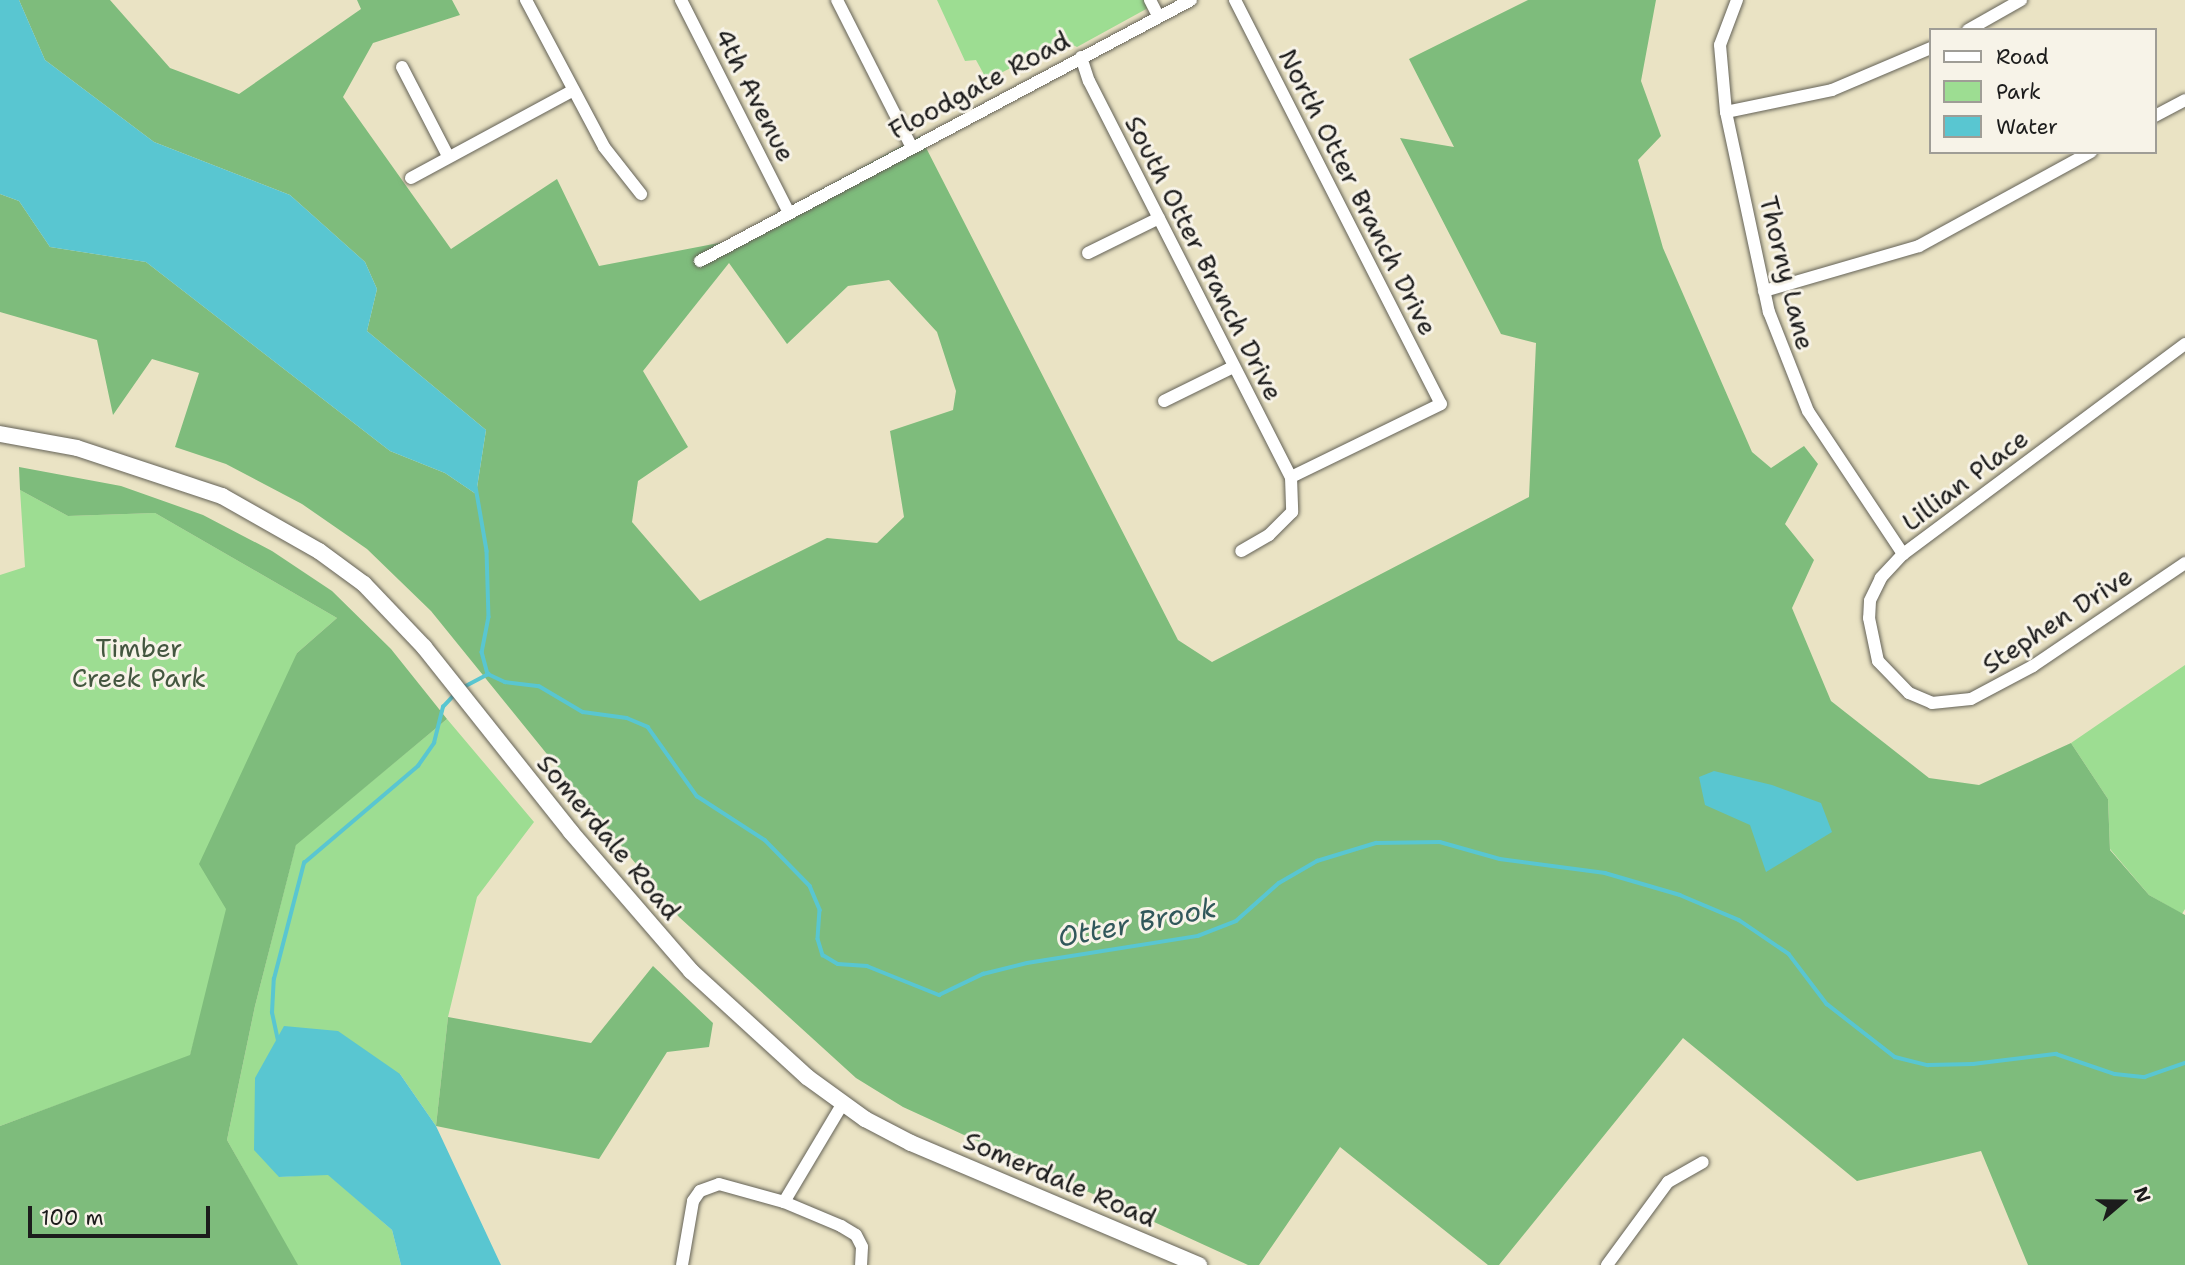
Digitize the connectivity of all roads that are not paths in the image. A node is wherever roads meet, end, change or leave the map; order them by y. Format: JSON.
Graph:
{"nodes":[{"id":1,"x":681,"y":0,"type":"edge"},
{"id":2,"x":837,"y":0,"type":"edge"},
{"id":3,"x":1150,"y":0,"type":"edge"},
{"id":4,"x":1191,"y":0,"type":"edge"},
{"id":5,"x":1235,"y":0,"type":"edge"},
{"id":6,"x":1737,"y":0,"type":"edge"},
{"id":7,"x":2021,"y":0,"type":"edge"},
{"id":8,"x":529,"y":1,"type":"edge"},
{"id":9,"x":1158,"y":16,"type":"junction"},
{"id":10,"x":1972,"y":28,"type":"edge"},
{"id":11,"x":1930,"y":48,"type":"edge"},
{"id":12,"x":1081,"y":57,"type":"junction"},
{"id":13,"x":402,"y":67,"type":"dead end"},
{"id":14,"x":572,"y":91,"type":"junction"},
{"id":15,"x":2185,"y":100,"type":"edge"},
{"id":16,"x":1726,"y":112,"type":"junction"},
{"id":17,"x":2157,"y":115,"type":"edge"},
{"id":18,"x":911,"y":146,"type":"junction"},
{"id":19,"x":2087,"y":154,"type":"edge"},
{"id":20,"x":448,"y":156,"type":"junction"},
{"id":21,"x":411,"y":178,"type":"dead end"},
{"id":22,"x":641,"y":194,"type":"dead end"},
{"id":23,"x":788,"y":211,"type":"junction"},
{"id":24,"x":1159,"y":218,"type":"junction"},
{"id":25,"x":1088,"y":253,"type":"dead end"},
{"id":26,"x":701,"y":261,"type":"dead end"},
{"id":27,"x":1764,"y":291,"type":"junction"},
{"id":28,"x":2185,"y":344,"type":"edge"},
{"id":29,"x":1233,"y":367,"type":"junction"},
{"id":30,"x":1164,"y":401,"type":"dead end"},
{"id":31,"x":0,"y":434,"type":"edge"},
{"id":32,"x":1291,"y":477,"type":"junction"},
{"id":33,"x":1241,"y":551,"type":"dead end"},
{"id":34,"x":1903,"y":554,"type":"junction"},
{"id":35,"x":2185,"y":562,"type":"edge"},
{"id":36,"x":1909,"y":693,"type":"joint"},
{"id":37,"x":843,"y":1103,"type":"junction"},
{"id":38,"x":1703,"y":1162,"type":"dead end"},
{"id":39,"x":784,"y":1202,"type":"junction"},
{"id":40,"x":682,"y":1265,"type":"edge"},
{"id":41,"x":861,"y":1265,"type":"edge"},
{"id":42,"x":1199,"y":1265,"type":"edge"},
{"id":43,"x":1607,"y":1265,"type":"edge"}],
"edges":[{"from":1,"to":23,"type":"street","name":"4th Avenue"},
{"from":2,"to":18,"type":"street"},
{"from":3,"to":9,"type":"street"},
{"from":4,"to":9,"type":"street","name":"Floodgate Road"},
{"from":5,"to":32,"type":"street","name":"North Otter Branch Drive"},
{"from":6,"to":16,"type":"street","name":"Thorny Lane"},
{"from":7,"to":10,"type":"street"},
{"from":8,"to":14,"type":"street"},
{"from":9,"to":12,"type":"street","name":"Floodgate Road"},
{"from":11,"to":16,"type":"street"},
{"from":12,"to":18,"type":"street","name":"Floodgate Road"},
{"from":12,"to":24,"type":"street","name":"South Otter Branch Drive"},
{"from":13,"to":20,"type":"street"},
{"from":14,"to":20,"type":"street"},
{"from":14,"to":22,"type":"street"},
{"from":15,"to":17,"type":"street"},
{"from":16,"to":27,"type":"street","name":"Thorny Lane"},
{"from":18,"to":23,"type":"street","name":"Floodgate Road"},
{"from":19,"to":27,"type":"street"},
{"from":20,"to":21,"type":"street"},
{"from":23,"to":26,"type":"street","name":"Floodgate Road"},
{"from":24,"to":25,"type":"street"},
{"from":24,"to":29,"type":"street","name":"South Otter Branch Drive"},
{"from":27,"to":34,"type":"street","name":"Thorny Lane"},
{"from":28,"to":34,"type":"street","name":"Lillian Place"},
{"from":29,"to":30,"type":"street"},
{"from":29,"to":32,"type":"street","name":"South Otter Branch Drive"},
{"from":31,"to":37,"type":"main road","name":"Somerdale Road"},
{"from":32,"to":33,"type":"street"},
{"from":34,"to":36,"type":"street","name":"Lillian Place"},
{"from":35,"to":36,"type":"street","name":"Stephen Drive"},
{"from":37,"to":39,"type":"street"},
{"from":37,"to":42,"type":"main road","name":"Somerdale Road"},
{"from":38,"to":43,"type":"street"},
{"from":39,"to":40,"type":"street"},
{"from":39,"to":41,"type":"street"}]}
